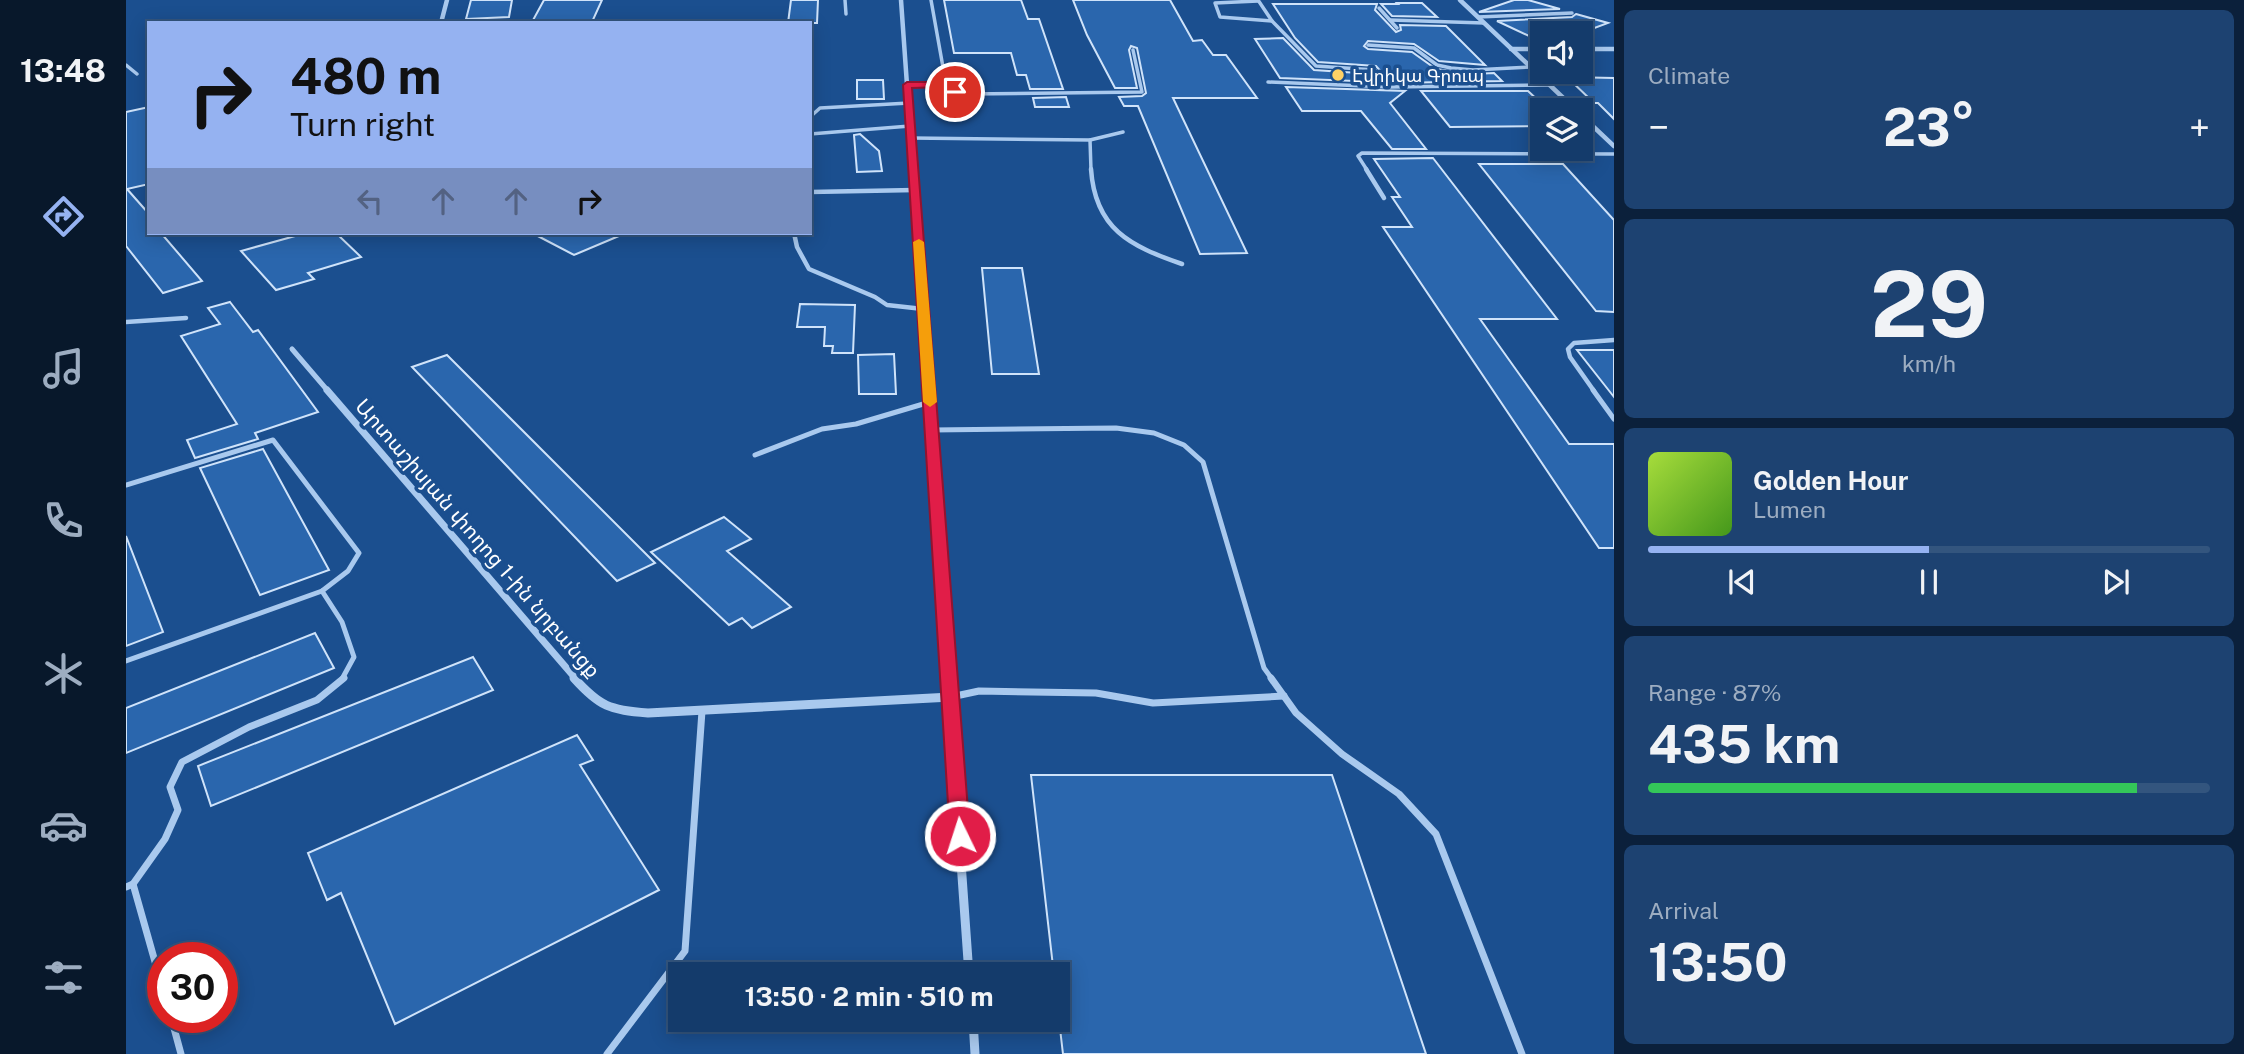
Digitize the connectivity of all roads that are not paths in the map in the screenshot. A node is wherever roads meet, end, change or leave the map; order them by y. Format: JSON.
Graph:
{"nodes":[{"id":1,"x":447,"y":0,"type":"edge"},
{"id":2,"x":845,"y":0,"type":"edge"},
{"id":3,"x":901,"y":0,"type":"edge"},
{"id":4,"x":931,"y":0,"type":"edge"},
{"id":5,"x":1460,"y":0,"type":"edge"},
{"id":6,"x":1258,"y":1,"type":"edge"},
{"id":7,"x":1378,"y":8,"type":"dead end"},
{"id":8,"x":1572,"y":13,"type":"dead end"},
{"id":9,"x":846,"y":14,"type":"dead end"},
{"id":10,"x":1478,"y":17,"type":"junction"},
{"id":11,"x":1390,"y":20,"type":"junction"},
{"id":12,"x":442,"y":21,"type":"edge"},
{"id":13,"x":1272,"y":21,"type":"junction"},
{"id":14,"x":1484,"y":23,"type":"junction"},
{"id":15,"x":1396,"y":28,"type":"dead end"},
{"id":16,"x":1368,"y":45,"type":"dead end"},
{"id":17,"x":1511,"y":49,"type":"junction"},
{"id":18,"x":1530,"y":49,"type":"edge"},
{"id":19,"x":1593,"y":49,"type":"edge"},
{"id":20,"x":1133,"y":50,"type":"dead end"},
{"id":21,"x":1614,"y":50,"type":"edge"},
{"id":22,"x":126,"y":65,"type":"edge"},
{"id":23,"x":1530,"y":66,"type":"edge"},
{"id":24,"x":1530,"y":67,"type":"edge"},
{"id":25,"x":137,"y":74,"type":"dead end"},
{"id":26,"x":1268,"y":82,"type":"dead end"},
{"id":27,"x":946,"y":84,"type":"junction"},
{"id":28,"x":907,"y":85,"type":"junction"},
{"id":29,"x":1549,"y":85,"type":"joint"},
{"id":30,"x":1389,"y":87,"type":"junction"},
{"id":31,"x":1563,"y":98,"type":"edge"},
{"id":32,"x":909,"y":103,"type":"junction"},
{"id":33,"x":812,"y":115,"type":"edge"},
{"id":34,"x":910,"y":126,"type":"junction"},
{"id":35,"x":1593,"y":126,"type":"edge"},
{"id":36,"x":1123,"y":132,"type":"dead end"},
{"id":37,"x":812,"y":134,"type":"edge"},
{"id":38,"x":911,"y":138,"type":"junction"},
{"id":39,"x":1090,"y":140,"type":"junction"},
{"id":40,"x":1614,"y":146,"type":"edge"},
{"id":41,"x":1614,"y":154,"type":"edge"},
{"id":42,"x":915,"y":190,"type":"junction"},
{"id":43,"x":812,"y":192,"type":"edge"},
{"id":44,"x":1384,"y":198,"type":"dead end"},
{"id":45,"x":794,"y":235,"type":"edge"},
{"id":46,"x":1182,"y":264,"type":"dead end"},
{"id":47,"x":923,"y":309,"type":"junction"},
{"id":48,"x":186,"y":318,"type":"dead end"},
{"id":49,"x":126,"y":322,"type":"edge"},
{"id":50,"x":1614,"y":341,"type":"edge"},
{"id":51,"x":292,"y":349,"type":"dead end"},
{"id":52,"x":930,"y":402,"type":"junction"},
{"id":53,"x":1614,"y":419,"type":"edge"},
{"id":54,"x":932,"y":430,"type":"junction"},
{"id":55,"x":755,"y":455,"type":"dead end"},
{"id":56,"x":126,"y":485,"type":"edge"},
{"id":57,"x":322,"y":591,"type":"junction"},
{"id":58,"x":126,"y":661,"type":"edge"},
{"id":59,"x":1284,"y":696,"type":"junction"},
{"id":60,"x":951,"y":697,"type":"junction"},
{"id":61,"x":702,"y":711,"type":"junction"},
{"id":62,"x":129,"y":886,"type":"edge"},
{"id":63,"x":147,"y":942,"type":"edge"},
{"id":64,"x":969,"y":962,"type":"edge"},
{"id":65,"x":973,"y":1032,"type":"edge"},
{"id":66,"x":175,"y":1033,"type":"edge"},
{"id":67,"x":181,"y":1054,"type":"edge"},
{"id":68,"x":607,"y":1054,"type":"edge"},
{"id":69,"x":975,"y":1054,"type":"edge"},
{"id":70,"x":1522,"y":1054,"type":"edge"}],
"edges":[{"from":1,"to":12,"type":"street"},
{"from":2,"to":9,"type":"lane"},
{"from":3,"to":28,"type":"street"},
{"from":4,"to":27,"type":"lane"},
{"from":5,"to":10,"type":"street"},
{"from":6,"to":13,"type":"lane"},
{"from":6,"to":13,"type":"lane"},
{"from":7,"to":11,"type":"lane"},
{"from":8,"to":10,"type":"lane"},
{"from":10,"to":14,"type":"street"},
{"from":11,"to":14,"type":"lane"},
{"from":11,"to":15,"type":"lane"},
{"from":13,"to":30,"type":"lane"},
{"from":14,"to":17,"type":"street"},
{"from":16,"to":24,"type":"lane"},
{"from":17,"to":18,"type":"street"},
{"from":17,"to":23,"type":"street"},
{"from":19,"to":21,"type":"street"},
{"from":20,"to":27,"type":"lane"},
{"from":22,"to":25,"type":"lane"},
{"from":26,"to":30,"type":"lane"},
{"from":27,"to":28,"type":"lane"},
{"from":28,"to":32,"type":"street"},
{"from":29,"to":30,"type":"lane"},
{"from":29,"to":31,"type":"street"},
{"from":32,"to":33,"type":"lane"},
{"from":32,"to":34,"type":"street"},
{"from":34,"to":37,"type":"lane"},
{"from":34,"to":38,"type":"street"},
{"from":35,"to":40,"type":"street"},
{"from":36,"to":39,"type":"lane"},
{"from":38,"to":39,"type":"lane"},
{"from":38,"to":42,"type":"street"},
{"from":39,"to":46,"type":"lane"},
{"from":41,"to":44,"type":"lane"},
{"from":42,"to":43,"type":"lane"},
{"from":42,"to":47,"type":"street"},
{"from":45,"to":47,"type":"lane"},
{"from":47,"to":52,"type":"street"},
{"from":48,"to":49,"type":"lane"},
{"from":50,"to":53,"type":"lane"},
{"from":51,"to":61,"type":"street","name":"Արտաշիսյան փողոց 1-ին նրբանցք"},
{"from":52,"to":54,"type":"street"},
{"from":52,"to":55,"type":"lane"},
{"from":54,"to":59,"type":"lane"},
{"from":54,"to":60,"type":"street"},
{"from":56,"to":57,"type":"lane"},
{"from":57,"to":58,"type":"lane"},
{"from":57,"to":62,"type":"lane"},
{"from":59,"to":60,"type":"lane"},
{"from":59,"to":70,"type":"lane"},
{"from":60,"to":61,"type":"street","name":"Արտաշիսյան փողոց 1-ին նրբանցք"},
{"from":60,"to":64,"type":"street"},
{"from":61,"to":68,"type":"lane"},
{"from":62,"to":63,"type":"lane"},
{"from":65,"to":69,"type":"street"},
{"from":66,"to":67,"type":"lane"}]}
